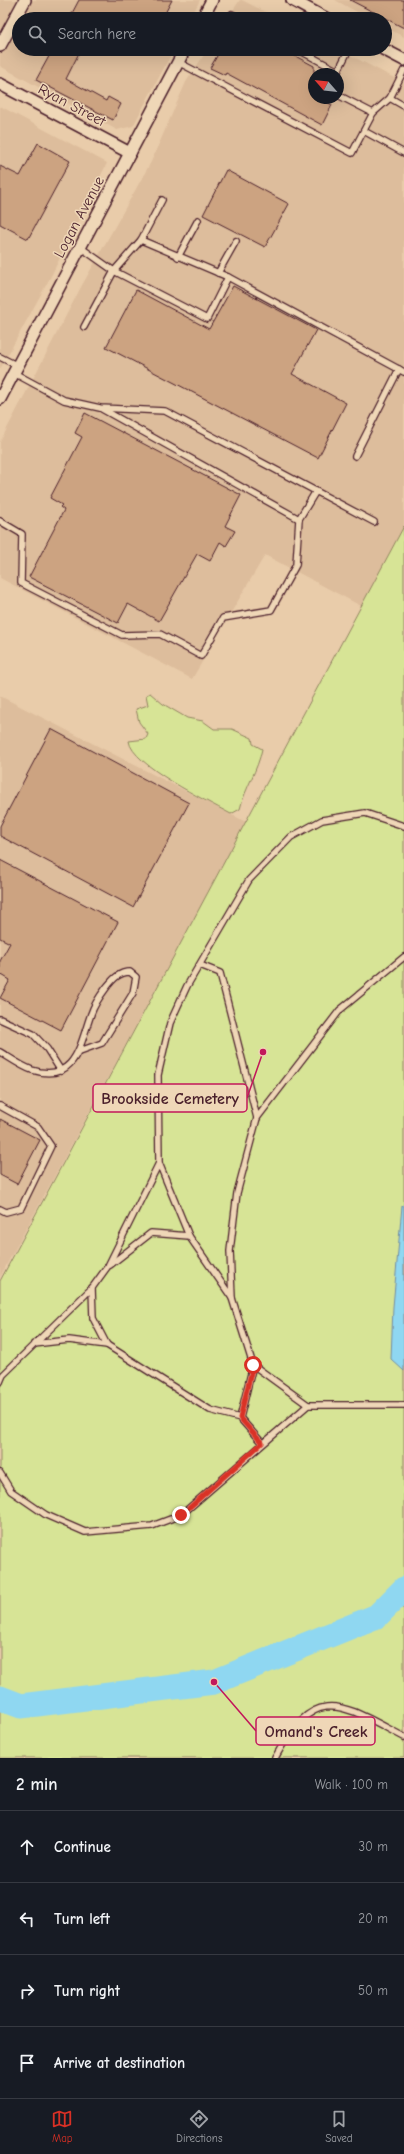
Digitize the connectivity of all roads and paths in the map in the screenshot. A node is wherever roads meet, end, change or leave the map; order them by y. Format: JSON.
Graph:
{"nodes":[{"id":1,"x":25,"y":0,"type":"edge"},
{"id":2,"x":212,"y":0,"type":"edge"},
{"id":3,"x":292,"y":0,"type":"edge"},
{"id":4,"x":18,"y":12,"type":"edge"},
{"id":5,"x":206,"y":12,"type":"edge"},
{"id":6,"x":314,"y":12,"type":"edge"},
{"id":7,"x":12,"y":24,"type":"edge"},
{"id":8,"x":0,"y":46,"type":"edge"},
{"id":9,"x":392,"y":54,"type":"edge"},
{"id":10,"x":181,"y":56,"type":"edge"},
{"id":11,"x":310,"y":56,"type":"edge"},
{"id":12,"x":346,"y":56,"type":"edge"},
{"id":13,"x":404,"y":60,"type":"edge"},
{"id":14,"x":178,"y":62,"type":"junction"},
{"id":15,"x":404,"y":70,"type":"edge"},
{"id":16,"x":0,"y":84,"type":"edge"},
{"id":17,"x":344,"y":97,"type":"edge"},
{"id":18,"x":390,"y":98,"type":"junction"},
{"id":19,"x":404,"y":106,"type":"edge"},
{"id":20,"x":373,"y":113,"type":"junction"},
{"id":21,"x":364,"y":131,"type":"junction"},
{"id":22,"x":404,"y":152,"type":"edge"},
{"id":23,"x":130,"y":153,"type":"junction"},
{"id":24,"x":162,"y":200,"type":"dead end"},
{"id":25,"x":198,"y":220,"type":"dead end"},
{"id":26,"x":141,"y":240,"type":"junction"},
{"id":27,"x":236,"y":241,"type":"dead end"},
{"id":28,"x":80,"y":247,"type":"junction"},
{"id":29,"x":178,"y":257,"type":"junction"},
{"id":30,"x":114,"y":271,"type":"junction"},
{"id":31,"x":218,"y":273,"type":"junction"},
{"id":32,"x":228,"y":277,"type":"junction"},
{"id":33,"x":84,"y":327,"type":"dead end"},
{"id":34,"x":0,"y":357,"type":"edge"},
{"id":35,"x":16,"y":369,"type":"junction"},
{"id":36,"x":402,"y":370,"type":"edge"},
{"id":37,"x":0,"y":399,"type":"edge"},
{"id":38,"x":100,"y":408,"type":"junction"},
{"id":39,"x":355,"y":456,"type":"dead end"},
{"id":40,"x":316,"y":491,"type":"junction"},
{"id":41,"x":299,"y":519,"type":"junction"},
{"id":42,"x":0,"y":521,"type":"edge"},
{"id":43,"x":374,"y":522,"type":"dead end"},
{"id":44,"x":404,"y":826,"type":"edge"},
{"id":45,"x":404,"y":957,"type":"edge"},
{"id":46,"x":200,"y":965,"type":"junction"},
{"id":47,"x":0,"y":1019,"type":"edge"},
{"id":48,"x":80,"y":1051,"type":"junction"},
{"id":49,"x":0,"y":1052,"type":"edge"},
{"id":50,"x":61,"y":1071,"type":"junction"},
{"id":51,"x":0,"y":1106,"type":"edge"},
{"id":52,"x":257,"y":1118,"type":"junction"},
{"id":53,"x":159,"y":1163,"type":"junction"},
{"id":54,"x":0,"y":1209,"type":"edge"},
{"id":55,"x":189,"y":1236,"type":"junction"},
{"id":56,"x":108,"y":1266,"type":"junction"},
{"id":57,"x":92,"y":1288,"type":"junction"},
{"id":58,"x":232,"y":1298,"type":"junction"},
{"id":59,"x":34,"y":1344,"type":"junction"},
{"id":60,"x":107,"y":1345,"type":"junction"},
{"id":61,"x":253,"y":1365,"type":"junction"},
{"id":62,"x":0,"y":1382,"type":"edge"},
{"id":63,"x":308,"y":1405,"type":"junction"},
{"id":64,"x":404,"y":1405,"type":"edge"},
{"id":65,"x":240,"y":1418,"type":"junction"},
{"id":66,"x":262,"y":1443,"type":"junction"},
{"id":67,"x":0,"y":1473,"type":"edge"},
{"id":68,"x":404,"y":1737,"type":"edge"},
{"id":69,"x":275,"y":1758,"type":"edge"}],
"edges":[{"from":1,"to":4,"type":"street"},
{"from":2,"to":5,"type":"street"},
{"from":3,"to":6,"type":"street"},
{"from":7,"to":8,"type":"street"},
{"from":9,"to":13,"type":"street"},
{"from":10,"to":14,"type":"street","name":"Logan Avenue"},
{"from":11,"to":12,"type":"lane"},
{"from":14,"to":21,"type":"lane"},
{"from":14,"to":23,"type":"street","name":"Logan Avenue"},
{"from":15,"to":18,"type":"lane"},
{"from":16,"to":23,"type":"street","name":"Ryan Street"},
{"from":17,"to":20,"type":"lane"},
{"from":18,"to":19,"type":"lane"},
{"from":18,"to":20,"type":"lane"},
{"from":20,"to":21,"type":"lane"},
{"from":21,"to":22,"type":"lane"},
{"from":23,"to":28,"type":"street","name":"Logan Avenue"},
{"from":24,"to":26,"type":"lane"},
{"from":25,"to":29,"type":"lane"},
{"from":26,"to":29,"type":"lane"},
{"from":26,"to":30,"type":"lane"},
{"from":27,"to":31,"type":"lane"},
{"from":28,"to":30,"type":"lane"},
{"from":28,"to":35,"type":"street","name":"Logan Avenue"},
{"from":29,"to":31,"type":"lane"},
{"from":30,"to":32,"type":"lane"},
{"from":30,"to":33,"type":"lane"},
{"from":31,"to":32,"type":"lane"},
{"from":32,"to":36,"type":"lane"},
{"from":34,"to":35,"type":"lane"},
{"from":35,"to":37,"type":"street","name":"Logan Avenue"},
{"from":35,"to":38,"type":"lane"},
{"from":36,"to":39,"type":"lane"},
{"from":38,"to":40,"type":"lane"},
{"from":38,"to":41,"type":"lane"},
{"from":40,"to":41,"type":"lane"},
{"from":40,"to":43,"type":"lane"},
{"from":41,"to":42,"type":"lane"},
{"from":44,"to":46,"type":"lane"},
{"from":45,"to":52,"type":"lane"},
{"from":46,"to":52,"type":"lane"},
{"from":46,"to":53,"type":"lane"},
{"from":47,"to":50,"type":"lane"},
{"from":48,"to":48,"type":"lane"},
{"from":48,"to":50,"type":"lane"},
{"from":49,"to":50,"type":"lane"},
{"from":51,"to":54,"type":"lane"},
{"from":52,"to":58,"type":"lane"},
{"from":53,"to":55,"type":"lane"},
{"from":53,"to":56,"type":"lane"},
{"from":55,"to":56,"type":"lane"},
{"from":55,"to":58,"type":"lane"},
{"from":56,"to":57,"type":"lane"},
{"from":57,"to":59,"type":"lane"},
{"from":57,"to":60,"type":"lane"},
{"from":58,"to":61,"type":"lane"},
{"from":59,"to":60,"type":"lane"},
{"from":59,"to":62,"type":"lane"},
{"from":60,"to":65,"type":"lane"},
{"from":61,"to":63,"type":"lane"},
{"from":61,"to":65,"type":"lane"},
{"from":63,"to":64,"type":"lane"},
{"from":63,"to":66,"type":"lane"},
{"from":65,"to":66,"type":"lane"},
{"from":66,"to":67,"type":"lane"},
{"from":68,"to":69,"type":"lane"}]}
